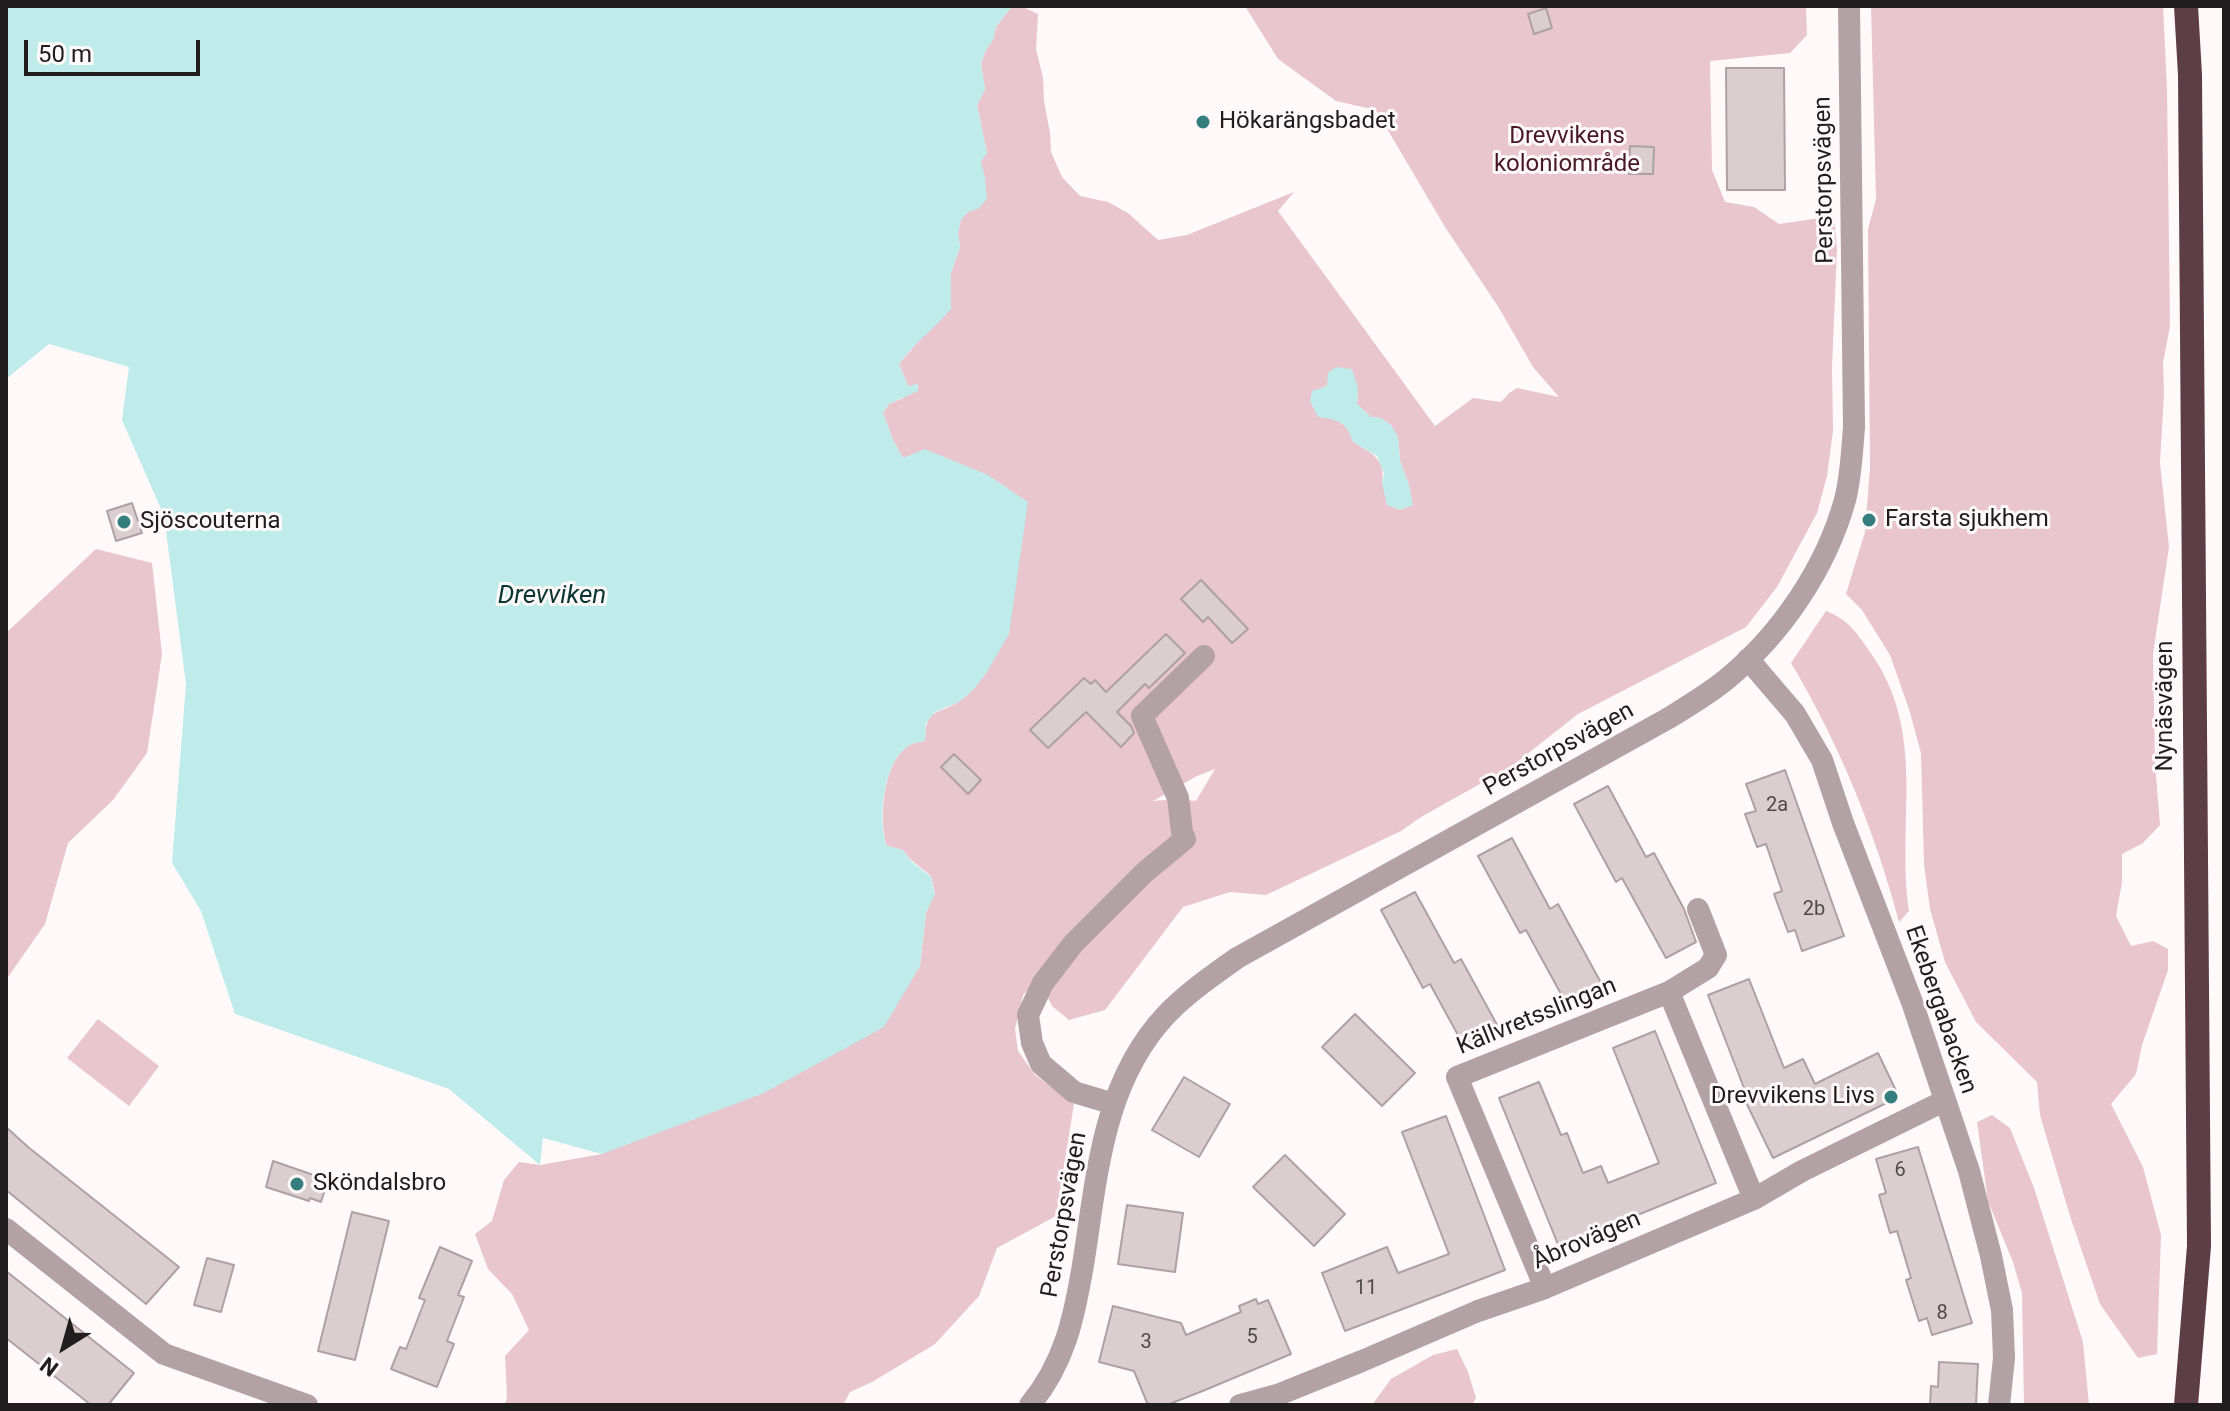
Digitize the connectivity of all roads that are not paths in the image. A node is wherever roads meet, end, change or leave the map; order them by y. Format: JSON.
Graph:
{"nodes":[{"id":1,"x":1849,"y":6,"type":"edge"},
{"id":2,"x":2186,"y":6,"type":"edge"},
{"id":3,"x":1204,"y":656,"type":"dead end"},
{"id":4,"x":1748,"y":659,"type":"junction"},
{"id":5,"x":1698,"y":909,"type":"dead end"},
{"id":6,"x":1669,"y":992,"type":"junction"},
{"id":7,"x":1944,"y":1101,"type":"junction"},
{"id":8,"x":1114,"y":1104,"type":"junction"},
{"id":9,"x":1754,"y":1199,"type":"junction"},
{"id":10,"x":6,"y":1229,"type":"edge"},
{"id":11,"x":1545,"y":1288,"type":"junction"},
{"id":12,"x":307,"y":1405,"type":"edge"},
{"id":13,"x":1030,"y":1405,"type":"edge"},
{"id":14,"x":1240,"y":1405,"type":"edge"},
{"id":15,"x":1999,"y":1405,"type":"edge"},
{"id":16,"x":2186,"y":1405,"type":"edge"}],
"edges":[{"from":1,"to":4,"type":"street","name":"Perstorpsvägen"},
{"from":2,"to":16,"type":"highway","name":"Nynäsvägen"},
{"from":3,"to":8,"type":"street"},
{"from":4,"to":7,"type":"street","name":"Ekebergabacken"},
{"from":4,"to":8,"type":"street","name":"Perstorpsvägen"},
{"from":5,"to":6,"type":"street","name":"Källvretsslingan"},
{"from":6,"to":9,"type":"street"},
{"from":6,"to":11,"type":"street","name":"Källvretsslingan"},
{"from":7,"to":9,"type":"street","name":"Åbrovägen"},
{"from":7,"to":15,"type":"street","name":"Ekebergabacken"},
{"from":8,"to":13,"type":"street","name":"Perstorpsvägen"},
{"from":9,"to":11,"type":"street","name":"Åbrovägen"},
{"from":10,"to":12,"type":"street"},
{"from":11,"to":14,"type":"street","name":"Åbrovägen"}]}
